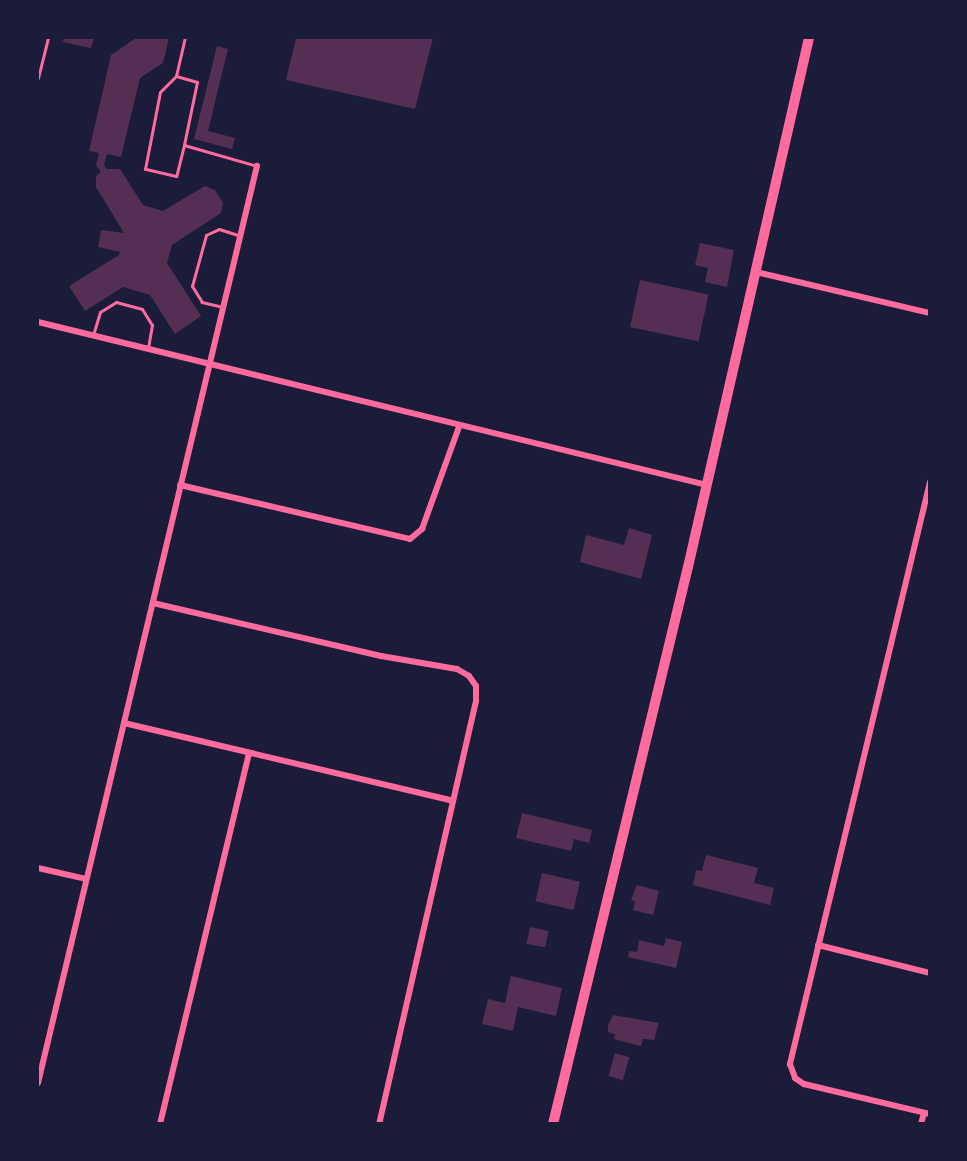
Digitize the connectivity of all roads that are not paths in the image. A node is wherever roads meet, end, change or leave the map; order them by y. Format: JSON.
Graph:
{"nodes":[{"id":1,"x":48,"y":38,"type":"edge"},
{"id":2,"x":185,"y":38,"type":"edge"},
{"id":3,"x":808,"y":38,"type":"edge"},
{"id":4,"x":176,"y":76,"type":"junction"},
{"id":5,"x":38,"y":78,"type":"edge"},
{"id":6,"x":184,"y":145,"type":"junction"},
{"id":7,"x":257,"y":166,"type":"joint"},
{"id":8,"x":240,"y":236,"type":"junction"},
{"id":9,"x":756,"y":272,"type":"junction"},
{"id":10,"x":223,"y":307,"type":"junction"},
{"id":11,"x":930,"y":313,"type":"edge"},
{"id":12,"x":38,"y":322,"type":"edge"},
{"id":13,"x":93,"y":335,"type":"junction"},
{"id":14,"x":148,"y":348,"type":"junction"},
{"id":15,"x":209,"y":364,"type":"junction"},
{"id":16,"x":459,"y":427,"type":"junction"},
{"id":17,"x":930,"y":482,"type":"edge"},
{"id":18,"x":180,"y":485,"type":"junction"},
{"id":19,"x":707,"y":485,"type":"junction"},
{"id":20,"x":153,"y":603,"type":"junction"},
{"id":21,"x":124,"y":723,"type":"junction"},
{"id":22,"x":249,"y":753,"type":"junction"},
{"id":23,"x":453,"y":801,"type":"junction"},
{"id":24,"x":38,"y":868,"type":"edge"},
{"id":25,"x":86,"y":879,"type":"junction"},
{"id":26,"x":818,"y":945,"type":"junction"},
{"id":27,"x":930,"y":973,"type":"edge"},
{"id":28,"x":38,"y":1083,"type":"edge"},
{"id":29,"x":927,"y":1113,"type":"edge"},
{"id":30,"x":160,"y":1124,"type":"edge"},
{"id":31,"x":379,"y":1124,"type":"edge"},
{"id":32,"x":553,"y":1124,"type":"edge"},
{"id":33,"x":921,"y":1124,"type":"edge"}],
"edges":[{"from":1,"to":5,"type":"lane"},
{"from":2,"to":4,"type":"lane"},
{"from":3,"to":9,"type":"main road"},
{"from":4,"to":6,"type":"lane"},
{"from":4,"to":6,"type":"lane"},
{"from":6,"to":7,"type":"lane"},
{"from":7,"to":8,"type":"street"},
{"from":8,"to":10,"type":"street"},
{"from":8,"to":10,"type":"lane"},
{"from":9,"to":11,"type":"street"},
{"from":9,"to":19,"type":"main road"},
{"from":10,"to":15,"type":"street"},
{"from":12,"to":13,"type":"street"},
{"from":13,"to":14,"type":"street"},
{"from":13,"to":14,"type":"lane"},
{"from":14,"to":15,"type":"street"},
{"from":15,"to":16,"type":"street"},
{"from":15,"to":18,"type":"street"},
{"from":16,"to":18,"type":"street"},
{"from":16,"to":19,"type":"street"},
{"from":17,"to":26,"type":"street"},
{"from":18,"to":20,"type":"street"},
{"from":19,"to":32,"type":"main road"},
{"from":20,"to":21,"type":"street"},
{"from":20,"to":23,"type":"street"},
{"from":21,"to":22,"type":"street"},
{"from":21,"to":25,"type":"street"},
{"from":22,"to":23,"type":"street"},
{"from":22,"to":30,"type":"street"},
{"from":23,"to":31,"type":"street"},
{"from":24,"to":25,"type":"street"},
{"from":25,"to":28,"type":"street"},
{"from":26,"to":27,"type":"street"},
{"from":26,"to":29,"type":"street"},
{"from":29,"to":33,"type":"street"}]}
